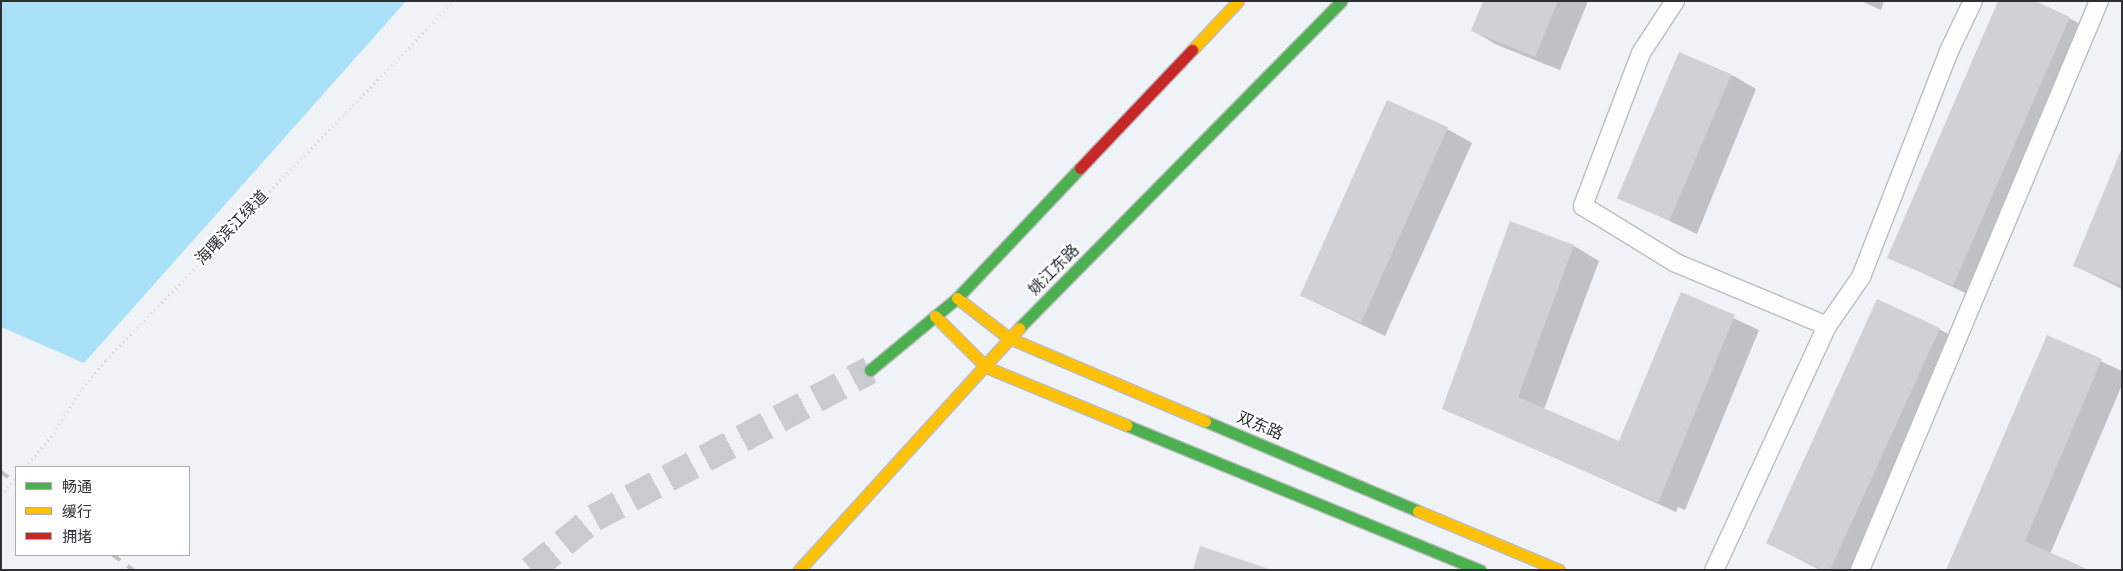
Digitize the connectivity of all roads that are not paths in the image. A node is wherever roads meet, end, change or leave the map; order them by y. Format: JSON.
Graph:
{"nodes":[{"id":1,"x":1238,"y":1,"type":"edge"},
{"id":2,"x":1341,"y":1,"type":"edge"},
{"id":3,"x":1675,"y":1,"type":"edge"},
{"id":4,"x":1973,"y":1,"type":"edge"},
{"id":5,"x":2099,"y":1,"type":"edge"},
{"id":6,"x":957,"y":298,"type":"junction"},
{"id":7,"x":935,"y":316,"type":"junction"},
{"id":8,"x":1827,"y":326,"type":"junction"},
{"id":9,"x":1009,"y":338,"type":"junction"},
{"id":10,"x":986,"y":367,"type":"junction"},
{"id":11,"x":870,"y":370,"type":"tunnel mouth"},
{"id":12,"x":799,"y":570,"type":"edge"},
{"id":13,"x":1480,"y":570,"type":"edge"},
{"id":14,"x":1559,"y":570,"type":"edge"},
{"id":15,"x":1714,"y":570,"type":"edge"},
{"id":16,"x":1860,"y":570,"type":"edge"}],
"edges":[{"from":1,"to":6,"type":"main road"},
{"from":2,"to":9,"type":"main road","name":"姚江东路"},
{"from":3,"to":8,"type":"lane"},
{"from":4,"to":8,"type":"lane"},
{"from":5,"to":16,"type":"lane"},
{"from":6,"to":7,"type":"main road"},
{"from":6,"to":9,"type":"main road","name":"双东路"},
{"from":7,"to":10,"type":"main road"},
{"from":7,"to":11,"type":"main road"},
{"from":8,"to":15,"type":"lane"},
{"from":9,"to":10,"type":"main road","name":"姚江东路"},
{"from":9,"to":14,"type":"main road","name":"双东路"},
{"from":10,"to":12,"type":"main road","name":"姚江东路"},
{"from":10,"to":13,"type":"main road"}]}
